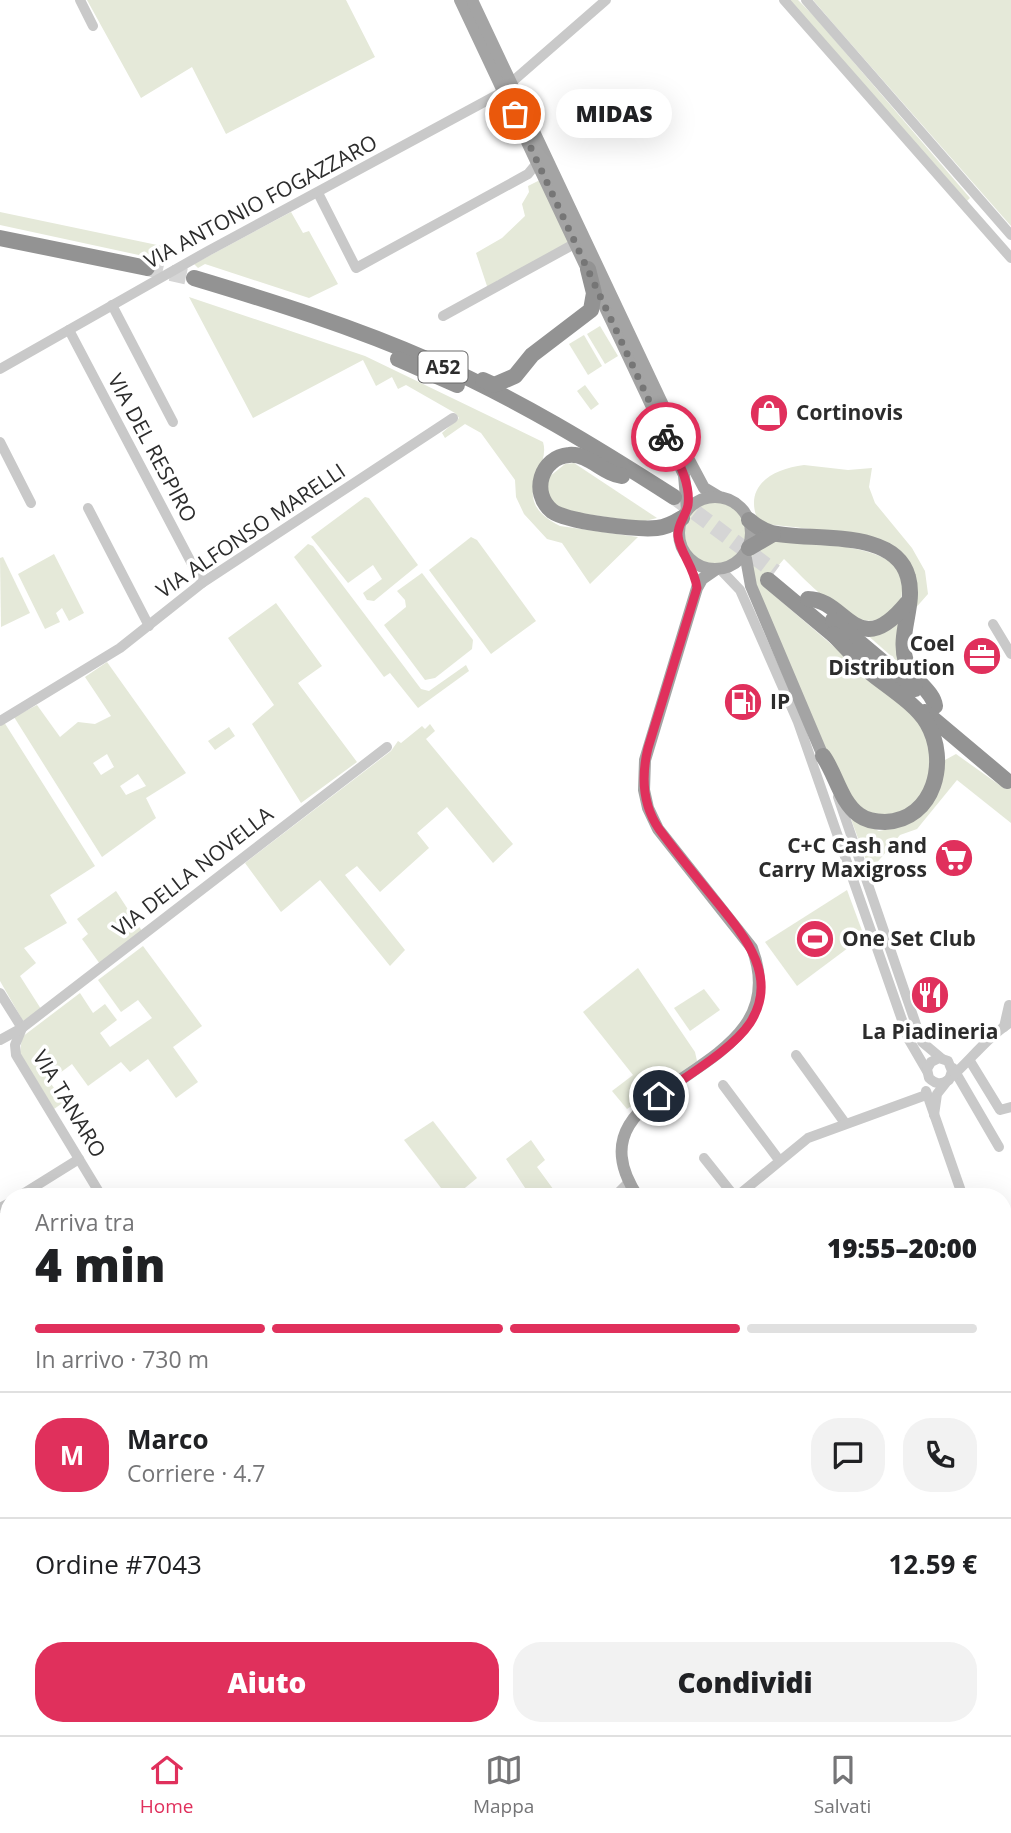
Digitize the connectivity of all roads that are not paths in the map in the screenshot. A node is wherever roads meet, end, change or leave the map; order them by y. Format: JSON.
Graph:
{"nodes":[{"id":1,"x":80,"y":0,"type":"edge"},
{"id":2,"x":460,"y":0,"type":"edge"},
{"id":3,"x":472,"y":0,"type":"edge"},
{"id":4,"x":606,"y":0,"type":"edge"},
{"id":5,"x":784,"y":0,"type":"edge"},
{"id":6,"x":806,"y":0,"type":"edge"},
{"id":7,"x":93,"y":26,"type":"dead end"},
{"id":8,"x":508,"y":87,"type":"junction"},
{"id":9,"x":538,"y":162,"type":"junction"},
{"id":10,"x":318,"y":193,"type":"junction"},
{"id":11,"x":979,"y":200,"type":"junction"},
{"id":12,"x":967,"y":210,"type":"junction"},
{"id":13,"x":1011,"y":235,"type":"edge"},
{"id":14,"x":0,"y":238,"type":"edge"},
{"id":15,"x":576,"y":243,"type":"junction"},
{"id":16,"x":0,"y":247,"type":"edge"},
{"id":17,"x":1011,"y":258,"type":"edge"},
{"id":18,"x":588,"y":269,"type":"junction"},
{"id":19,"x":112,"y":305,"type":"junction"},
{"id":20,"x":443,"y":316,"type":"dead end"},
{"id":21,"x":69,"y":330,"type":"junction"},
{"id":22,"x":432,"y":361,"type":"junction"},
{"id":23,"x":0,"y":369,"type":"edge"},
{"id":24,"x":453,"y":418,"type":"dead end"},
{"id":25,"x":173,"y":422,"type":"dead end"},
{"id":26,"x":0,"y":442,"type":"edge"},
{"id":27,"x":622,"y":476,"type":"junction"},
{"id":28,"x":719,"y":497,"type":"junction"},
{"id":29,"x":31,"y":503,"type":"dead end"},
{"id":30,"x":89,"y":508,"type":"dead end"},
{"id":31,"x":684,"y":514,"type":"junction"},
{"id":32,"x":749,"y":520,"type":"junction"},
{"id":33,"x":773,"y":534,"type":"junction"},
{"id":34,"x":747,"y":550,"type":"junction"},
{"id":35,"x":689,"y":559,"type":"junction"},
{"id":36,"x":718,"y":569,"type":"junction"},
{"id":37,"x":202,"y":583,"type":"junction"},
{"id":38,"x":697,"y":588,"type":"junction"},
{"id":39,"x":808,"y":600,"type":"junction"},
{"id":40,"x":908,"y":602,"type":"junction"},
{"id":41,"x":993,"y":624,"type":"dead end"},
{"id":42,"x":149,"y":626,"type":"junction"},
{"id":43,"x":833,"y":634,"type":"junction"},
{"id":44,"x":1011,"y":654,"type":"edge"},
{"id":45,"x":935,"y":706,"type":"junction"},
{"id":46,"x":0,"y":721,"type":"edge"},
{"id":47,"x":387,"y":747,"type":"dead end"},
{"id":48,"x":823,"y":756,"type":"junction"},
{"id":49,"x":1009,"y":776,"type":"edge"},
{"id":50,"x":0,"y":993,"type":"edge"},
{"id":51,"x":1010,"y":1005,"type":"edge"},
{"id":52,"x":1007,"y":1024,"type":"edge"},
{"id":53,"x":22,"y":1028,"type":"junction"},
{"id":54,"x":0,"y":1040,"type":"edge"},
{"id":55,"x":796,"y":1055,"type":"dead end"},
{"id":56,"x":974,"y":1056,"type":"junction"},
{"id":57,"x":948,"y":1069,"type":"junction"},
{"id":58,"x":927,"y":1072,"type":"junction"},
{"id":59,"x":723,"y":1085,"type":"dead end"},
{"id":60,"x":926,"y":1095,"type":"junction"},
{"id":61,"x":1011,"y":1107,"type":"edge"},
{"id":62,"x":934,"y":1115,"type":"junction"},
{"id":63,"x":845,"y":1123,"type":"junction"},
{"id":64,"x":999,"y":1147,"type":"dead end"},
{"id":65,"x":705,"y":1158,"type":"dead end"},
{"id":66,"x":79,"y":1159,"type":"junction"},
{"id":67,"x":779,"y":1160,"type":"junction"},
{"id":68,"x":628,"y":1183,"type":"junction"},
{"id":69,"x":32,"y":1188,"type":"edge"},
{"id":70,"x":97,"y":1188,"type":"edge"},
{"id":71,"x":623,"y":1188,"type":"edge"},
{"id":72,"x":632,"y":1188,"type":"edge"},
{"id":73,"x":727,"y":1188,"type":"edge"},
{"id":74,"x":743,"y":1188,"type":"edge"},
{"id":75,"x":959,"y":1188,"type":"edge"}],
"edges":[{"from":1,"to":7,"type":"street"},
{"from":2,"to":8,"type":"main road"},
{"from":3,"to":8,"type":"main road"},
{"from":4,"to":8,"type":"street","name":"VIA ANTONIO FOGAZZARO"},
{"from":5,"to":12,"type":"street"},
{"from":6,"to":11,"type":"street"},
{"from":8,"to":9,"type":"main road"},
{"from":8,"to":10,"type":"street","name":"VIA ANTONIO FOGAZZARO"},
{"from":8,"to":28,"type":"main road"},
{"from":9,"to":10,"type":"street"},
{"from":9,"to":15,"type":"main road"},
{"from":10,"to":19,"type":"street","name":"VIA ANTONIO FOGAZZARO"},
{"from":11,"to":12,"type":"street"},
{"from":11,"to":13,"type":"street"},
{"from":12,"to":17,"type":"street"},
{"from":14,"to":16,"type":"highway"},
{"from":15,"to":18,"type":"main road"},
{"from":15,"to":20,"type":"street"},
{"from":18,"to":22,"type":"highway"},
{"from":18,"to":31,"type":"main road"},
{"from":19,"to":21,"type":"street","name":"VIA ANTONIO FOGAZZARO"},
{"from":19,"to":25,"type":"street"},
{"from":21,"to":23,"type":"street","name":"VIA ANTONIO FOGAZZARO"},
{"from":21,"to":37,"type":"street","name":"VIA DEL RESPIRO"},
{"from":22,"to":27,"type":"highway","number":"A52"},
{"from":22,"to":27,"type":"highway","number":"A52"},
{"from":24,"to":37,"type":"street","name":"VIA ALFONSO MARELLI"},
{"from":26,"to":29,"type":"street"},
{"from":27,"to":31,"type":"highway"},
{"from":28,"to":31,"type":"main road"},
{"from":28,"to":32,"type":"main road"},
{"from":30,"to":42,"type":"street"},
{"from":31,"to":35,"type":"main road"},
{"from":32,"to":33,"type":"highway"},
{"from":32,"to":34,"type":"main road"},
{"from":33,"to":34,"type":"highway"},
{"from":33,"to":40,"type":"highway"},
{"from":34,"to":36,"type":"main road"},
{"from":34,"to":48,"type":"main road"},
{"from":35,"to":36,"type":"main road"},
{"from":35,"to":38,"type":"main road"},
{"from":36,"to":38,"type":"main road"},
{"from":36,"to":58,"type":"street"},
{"from":37,"to":42,"type":"street","name":"VIA ALFONSO MARELLI"},
{"from":38,"to":68,"type":"main road"},
{"from":39,"to":40,"type":"highway"},
{"from":39,"to":43,"type":"highway"},
{"from":39,"to":45,"type":"highway"},
{"from":40,"to":45,"type":"highway"},
{"from":41,"to":44,"type":"street"},
{"from":42,"to":46,"type":"street","name":"VIA ALFONSO MARELLI"},
{"from":43,"to":48,"type":"highway"},
{"from":43,"to":49,"type":"highway"},
{"from":45,"to":49,"type":"highway"},
{"from":47,"to":53,"type":"street","name":"VIA DELLA NOVELLA"},
{"from":48,"to":57,"type":"street"},
{"from":50,"to":53,"type":"street","name":"VIA TANARO"},
{"from":51,"to":52,"type":"street"},
{"from":52,"to":56,"type":"street"},
{"from":53,"to":54,"type":"street","name":"VIA TANARO"},
{"from":53,"to":66,"type":"street","name":"VIA TANARO"},
{"from":55,"to":63,"type":"street"},
{"from":56,"to":57,"type":"street"},
{"from":56,"to":57,"type":"street"},
{"from":56,"to":61,"type":"street"},
{"from":57,"to":58,"type":"street"},
{"from":57,"to":58,"type":"street"},
{"from":57,"to":62,"type":"street"},
{"from":57,"to":64,"type":"street"},
{"from":58,"to":60,"type":"street"},
{"from":59,"to":67,"type":"street"},
{"from":60,"to":62,"type":"street"},
{"from":60,"to":63,"type":"street"},
{"from":62,"to":75,"type":"street"},
{"from":63,"to":67,"type":"street"},
{"from":65,"to":73,"type":"street"},
{"from":66,"to":69,"type":"street"},
{"from":66,"to":70,"type":"street","name":"VIA TANARO"},
{"from":67,"to":74,"type":"street"},
{"from":68,"to":71,"type":"street"},
{"from":68,"to":72,"type":"main road"}]}
